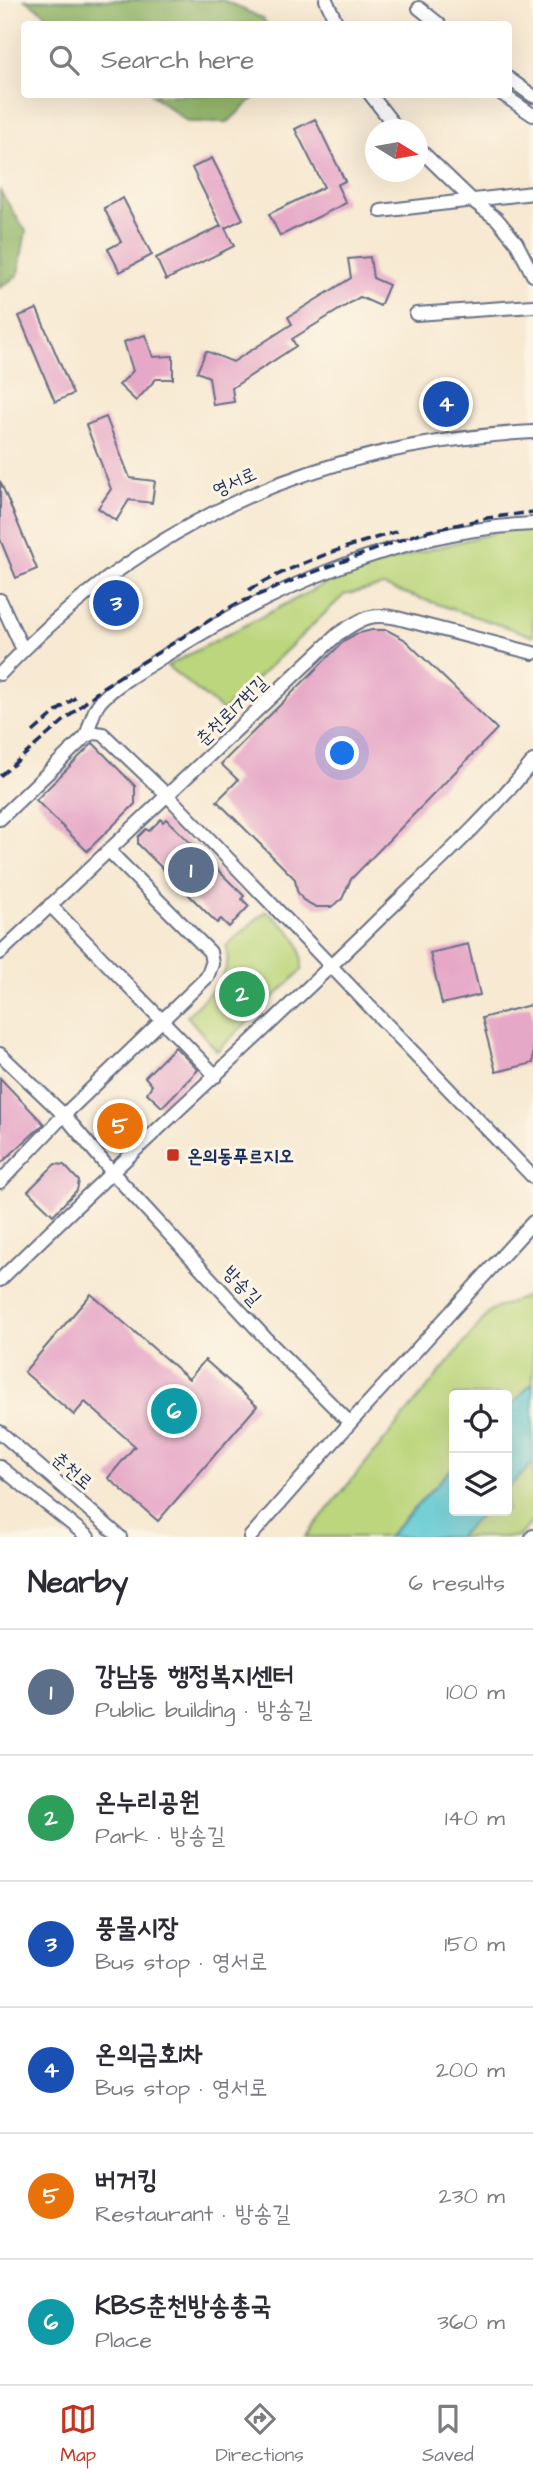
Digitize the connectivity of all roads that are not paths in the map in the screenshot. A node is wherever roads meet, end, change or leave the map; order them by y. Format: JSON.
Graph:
{"nodes":[{"id":1,"x":326,"y":0,"type":"edge"},
{"id":2,"x":419,"y":8,"type":"dead end"},
{"id":3,"x":336,"y":21,"type":"edge"},
{"id":4,"x":435,"y":21,"type":"edge"},
{"id":5,"x":512,"y":80,"type":"edge"},
{"id":6,"x":533,"y":96,"type":"edge"},
{"id":7,"x":373,"y":98,"type":"edge"},
{"id":8,"x":508,"y":98,"type":"edge"},
{"id":9,"x":533,"y":115,"type":"edge"},
{"id":10,"x":389,"y":119,"type":"edge"},
{"id":11,"x":428,"y":158,"type":"edge"},
{"id":12,"x":533,"y":193,"type":"edge"},
{"id":13,"x":473,"y":201,"type":"junction"},
{"id":14,"x":382,"y":211,"type":"dead end"},
{"id":15,"x":533,"y":275,"type":"edge"},
{"id":16,"x":533,"y":306,"type":"edge"},
{"id":17,"x":416,"y":314,"type":"dead end"},
{"id":18,"x":533,"y":432,"type":"edge"},
{"id":19,"x":533,"y":524,"type":"edge"},
{"id":20,"x":0,"y":600,"type":"edge"},
{"id":21,"x":23,"y":650,"type":"junction"},
{"id":22,"x":533,"y":653,"type":"edge"},
{"id":23,"x":0,"y":674,"type":"edge"},
{"id":24,"x":86,"y":736,"type":"junction"},
{"id":25,"x":533,"y":761,"type":"edge"},
{"id":26,"x":168,"y":796,"type":"junction"},
{"id":27,"x":0,"y":819,"type":"edge"},
{"id":28,"x":109,"y":850,"type":"junction"},
{"id":29,"x":50,"y":905,"type":"junction"},
{"id":30,"x":0,"y":953,"type":"edge"},
{"id":31,"x":330,"y":966,"type":"junction"},
{"id":32,"x":161,"y":1021,"type":"junction"},
{"id":33,"x":0,"y":1054,"type":"edge"},
{"id":34,"x":216,"y":1076,"type":"junction"},
{"id":35,"x":64,"y":1115,"type":"junction"},
{"id":36,"x":111,"y":1171,"type":"junction"},
{"id":37,"x":533,"y":1177,"type":"edge"},
{"id":38,"x":0,"y":1182,"type":"edge"},
{"id":39,"x":533,"y":1223,"type":"edge"},
{"id":40,"x":0,"y":1280,"type":"edge"},
{"id":41,"x":350,"y":1423,"type":"junction"},
{"id":42,"x":0,"y":1432,"type":"edge"},
{"id":43,"x":0,"y":1467,"type":"edge"},
{"id":44,"x":88,"y":1537,"type":"edge"},
{"id":45,"x":120,"y":1537,"type":"edge"},
{"id":46,"x":250,"y":1537,"type":"edge"}],
"edges":[{"from":1,"to":3,"type":"street"},
{"from":2,"to":4,"type":"street"},
{"from":5,"to":6,"type":"street"},
{"from":7,"to":10,"type":"street"},
{"from":8,"to":9,"type":"street"},
{"from":11,"to":13,"type":"street"},
{"from":12,"to":13,"type":"street"},
{"from":13,"to":14,"type":"street"},
{"from":13,"to":15,"type":"street"},
{"from":16,"to":17,"type":"street"},
{"from":18,"to":21,"type":"street","name":"영서로"},
{"from":19,"to":24,"type":"street"},
{"from":20,"to":21,"type":"street"},
{"from":21,"to":23,"type":"street","name":"영서로"},
{"from":22,"to":26,"type":"street","name":"춘천로17번길"},
{"from":24,"to":26,"type":"street"},
{"from":24,"to":27,"type":"street"},
{"from":25,"to":31,"type":"street"},
{"from":26,"to":28,"type":"street","name":"춘천로17번길"},
{"from":26,"to":31,"type":"street"},
{"from":28,"to":29,"type":"street","name":"춘천로17번길"},
{"from":28,"to":32,"type":"street"},
{"from":29,"to":30,"type":"street","name":"춘천로17번길"},
{"from":29,"to":32,"type":"street"},
{"from":31,"to":34,"type":"street"},
{"from":31,"to":37,"type":"street"},
{"from":32,"to":34,"type":"street"},
{"from":32,"to":35,"type":"street"},
{"from":33,"to":35,"type":"street","name":"방송길"},
{"from":34,"to":36,"type":"street"},
{"from":35,"to":36,"type":"street","name":"방송길"},
{"from":35,"to":38,"type":"street"},
{"from":36,"to":40,"type":"street"},
{"from":36,"to":41,"type":"street","name":"방송길"},
{"from":39,"to":41,"type":"street"},
{"from":41,"to":46,"type":"street"},
{"from":42,"to":45,"type":"street","name":"춘천로"},
{"from":43,"to":44,"type":"street"}]}
